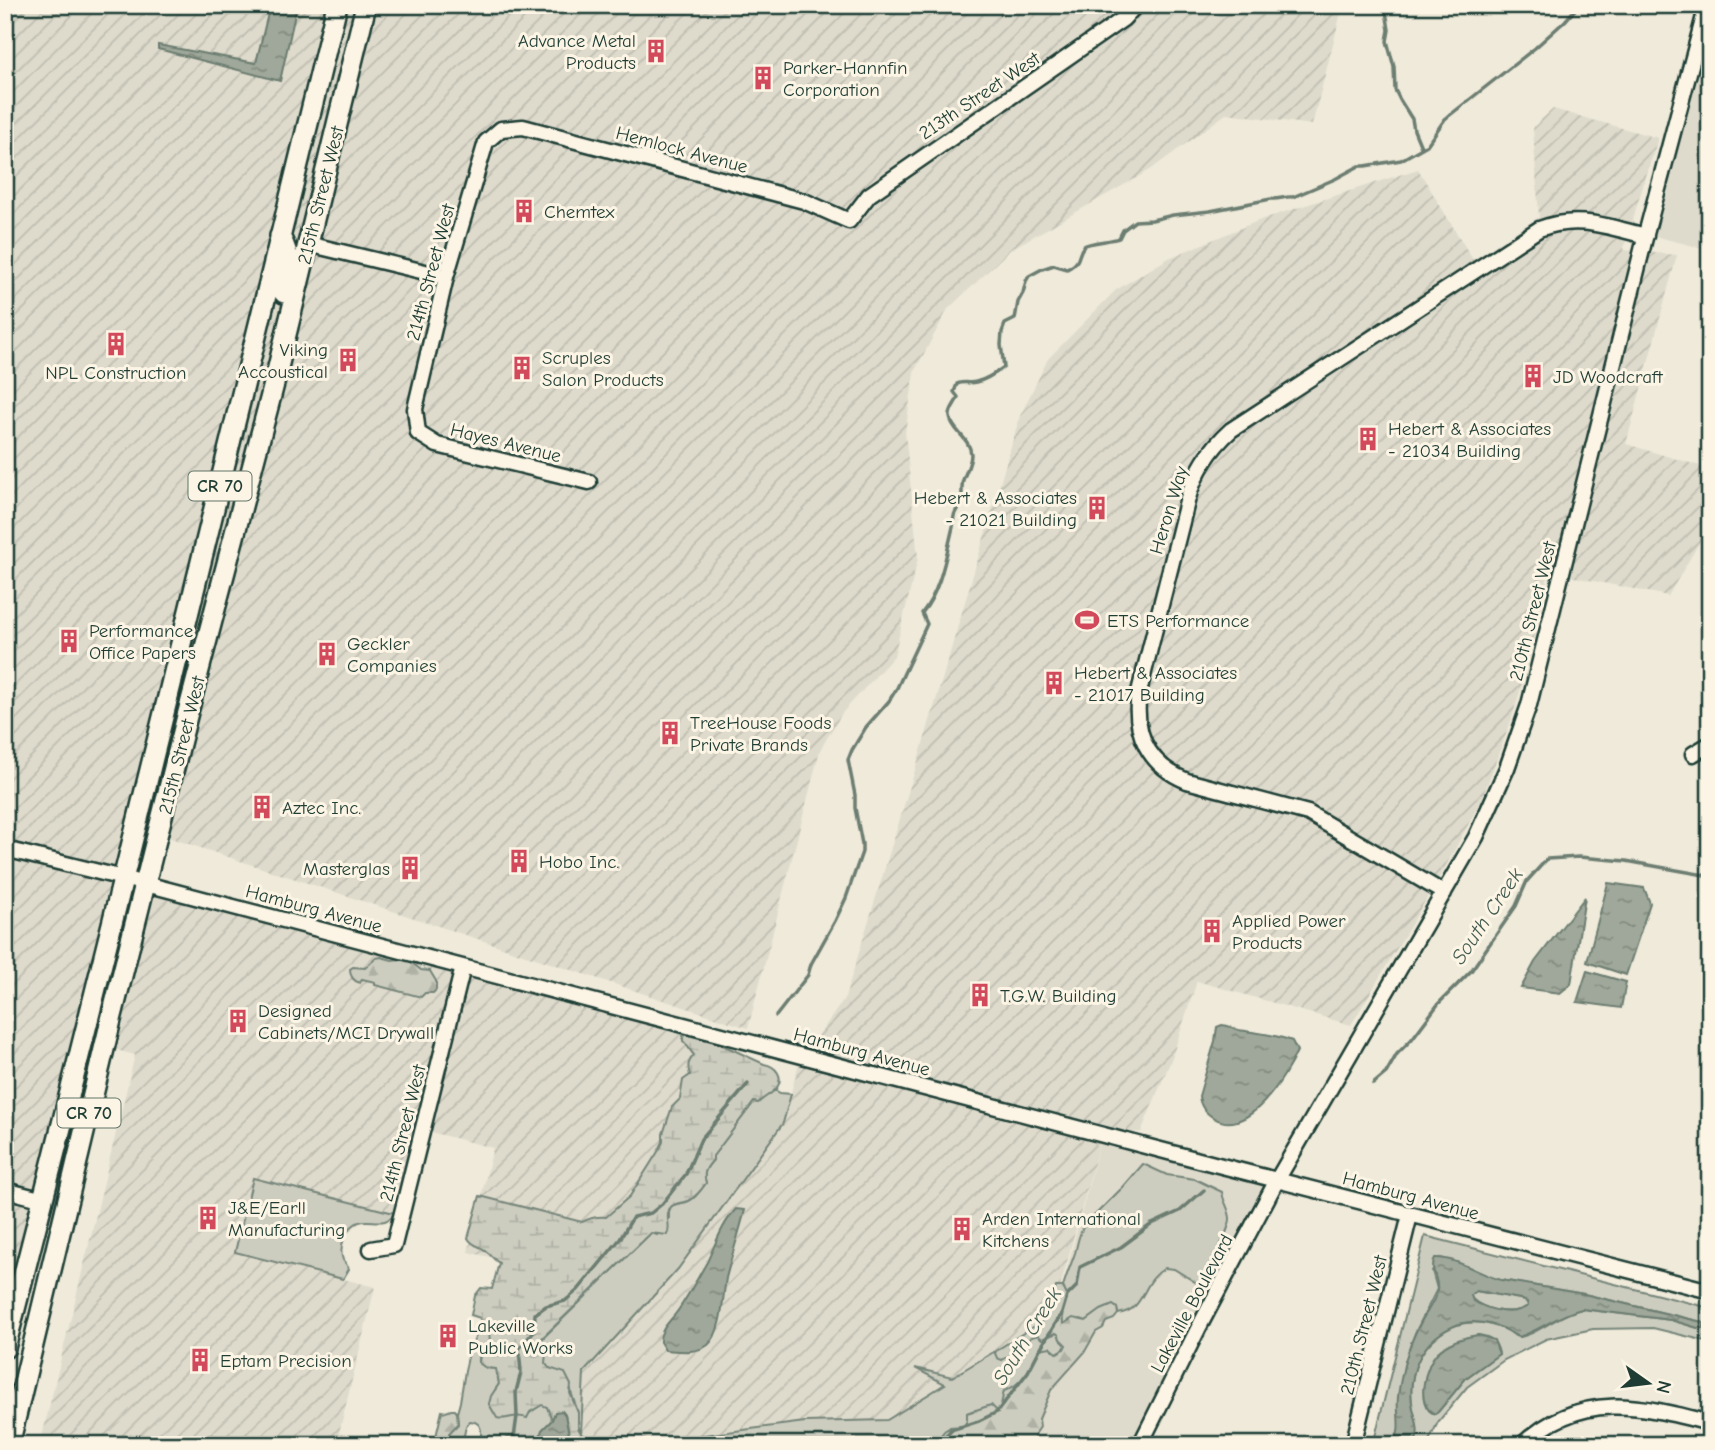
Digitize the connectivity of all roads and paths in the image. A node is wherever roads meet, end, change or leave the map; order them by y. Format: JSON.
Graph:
{"nodes":[{"id":1,"x":337,"y":5,"type":"edge"},
{"id":2,"x":366,"y":5,"type":"edge"},
{"id":3,"x":1136,"y":5,"type":"edge"},
{"id":4,"x":1707,"y":5,"type":"edge"},
{"id":5,"x":317,"y":89,"type":"junction"},
{"id":6,"x":502,"y":129,"type":"joint"},
{"id":7,"x":849,"y":221,"type":"joint"},
{"id":8,"x":280,"y":236,"type":"junction"},
{"id":9,"x":1646,"y":236,"type":"junction"},
{"id":10,"x":308,"y":244,"type":"junction"},
{"id":11,"x":446,"y":277,"type":"junction"},
{"id":12,"x":274,"y":384,"type":"junction"},
{"id":13,"x":418,"y":433,"type":"joint"},
{"id":14,"x":589,"y":482,"type":"dead end"},
{"id":15,"x":1710,"y":744,"type":"edge"},
{"id":16,"x":1693,"y":754,"type":"dead end"},
{"id":17,"x":5,"y":849,"type":"edge"},
{"id":18,"x":123,"y":878,"type":"junction"},
{"id":19,"x":146,"y":884,"type":"junction"},
{"id":20,"x":1444,"y":893,"type":"junction"},
{"id":21,"x":463,"y":967,"type":"junction"},
{"id":22,"x":1277,"y":1180,"type":"junction"},
{"id":23,"x":5,"y":1190,"type":"edge"},
{"id":24,"x":44,"y":1200,"type":"junction"},
{"id":25,"x":1410,"y":1215,"type":"junction"},
{"id":26,"x":371,"y":1249,"type":"dead end"},
{"id":27,"x":1710,"y":1291,"type":"edge"},
{"id":28,"x":5,"y":1348,"type":"edge"},
{"id":29,"x":1710,"y":1423,"type":"edge"},
{"id":30,"x":9,"y":1445,"type":"edge"},
{"id":31,"x":1140,"y":1445,"type":"edge"},
{"id":32,"x":1353,"y":1445,"type":"edge"},
{"id":33,"x":1522,"y":1445,"type":"edge"}],
"edges":[{"from":1,"to":5,"type":"main road","name":"215th Street West","number":"CR 70"},
{"from":2,"to":10,"type":"main road","name":"215th Street West","number":"CR 70"},
{"from":3,"to":7,"type":"street","name":"213th Street West"},
{"from":4,"to":9,"type":"street","name":"210th Street West"},
{"from":5,"to":8,"type":"main road","name":"215th Street West","number":"CR 70"},
{"from":5,"to":10,"type":"main road"},
{"from":6,"to":7,"type":"street","name":"Hemlock Avenue"},
{"from":6,"to":11,"type":"street","name":"214th Street West"},
{"from":8,"to":12,"type":"main road"},
{"from":8,"to":18,"type":"main road","name":"215th Street West","number":"CR 70"},
{"from":9,"to":20,"type":"street","name":"210th Street West"},
{"from":9,"to":20,"type":"street","name":"Heron Way"},
{"from":10,"to":11,"type":"street"},
{"from":10,"to":12,"type":"main road","name":"215th Street West","number":"CR 70"},
{"from":11,"to":13,"type":"street","name":"214th Street West"},
{"from":12,"to":19,"type":"main road","name":"215th Street West","number":"CR 70"},
{"from":13,"to":14,"type":"street","name":"Hayes Avenue"},
{"from":15,"to":16,"type":"street"},
{"from":17,"to":18,"type":"street","name":"Hamburg Avenue"},
{"from":18,"to":19,"type":"street","name":"Hamburg Avenue"},
{"from":18,"to":24,"type":"main road","name":"215th Street West","number":"CR 70"},
{"from":19,"to":21,"type":"street","name":"Hamburg Avenue"},
{"from":19,"to":30,"type":"main road","name":"215th Street West","number":"CR 70"},
{"from":20,"to":22,"type":"street","name":"210th Street West"},
{"from":21,"to":22,"type":"street","name":"Hamburg Avenue"},
{"from":21,"to":26,"type":"street","name":"214th Street West"},
{"from":22,"to":25,"type":"street","name":"Hamburg Avenue"},
{"from":22,"to":31,"type":"street","name":"Lakeville Boulevard"},
{"from":23,"to":24,"type":"street"},
{"from":24,"to":28,"type":"main road","name":"215th Street West","number":"CR 70"},
{"from":25,"to":27,"type":"street","name":"Hamburg Avenue"},
{"from":25,"to":32,"type":"street","name":"210th Street West"},
{"from":29,"to":33,"type":"street"}]}
